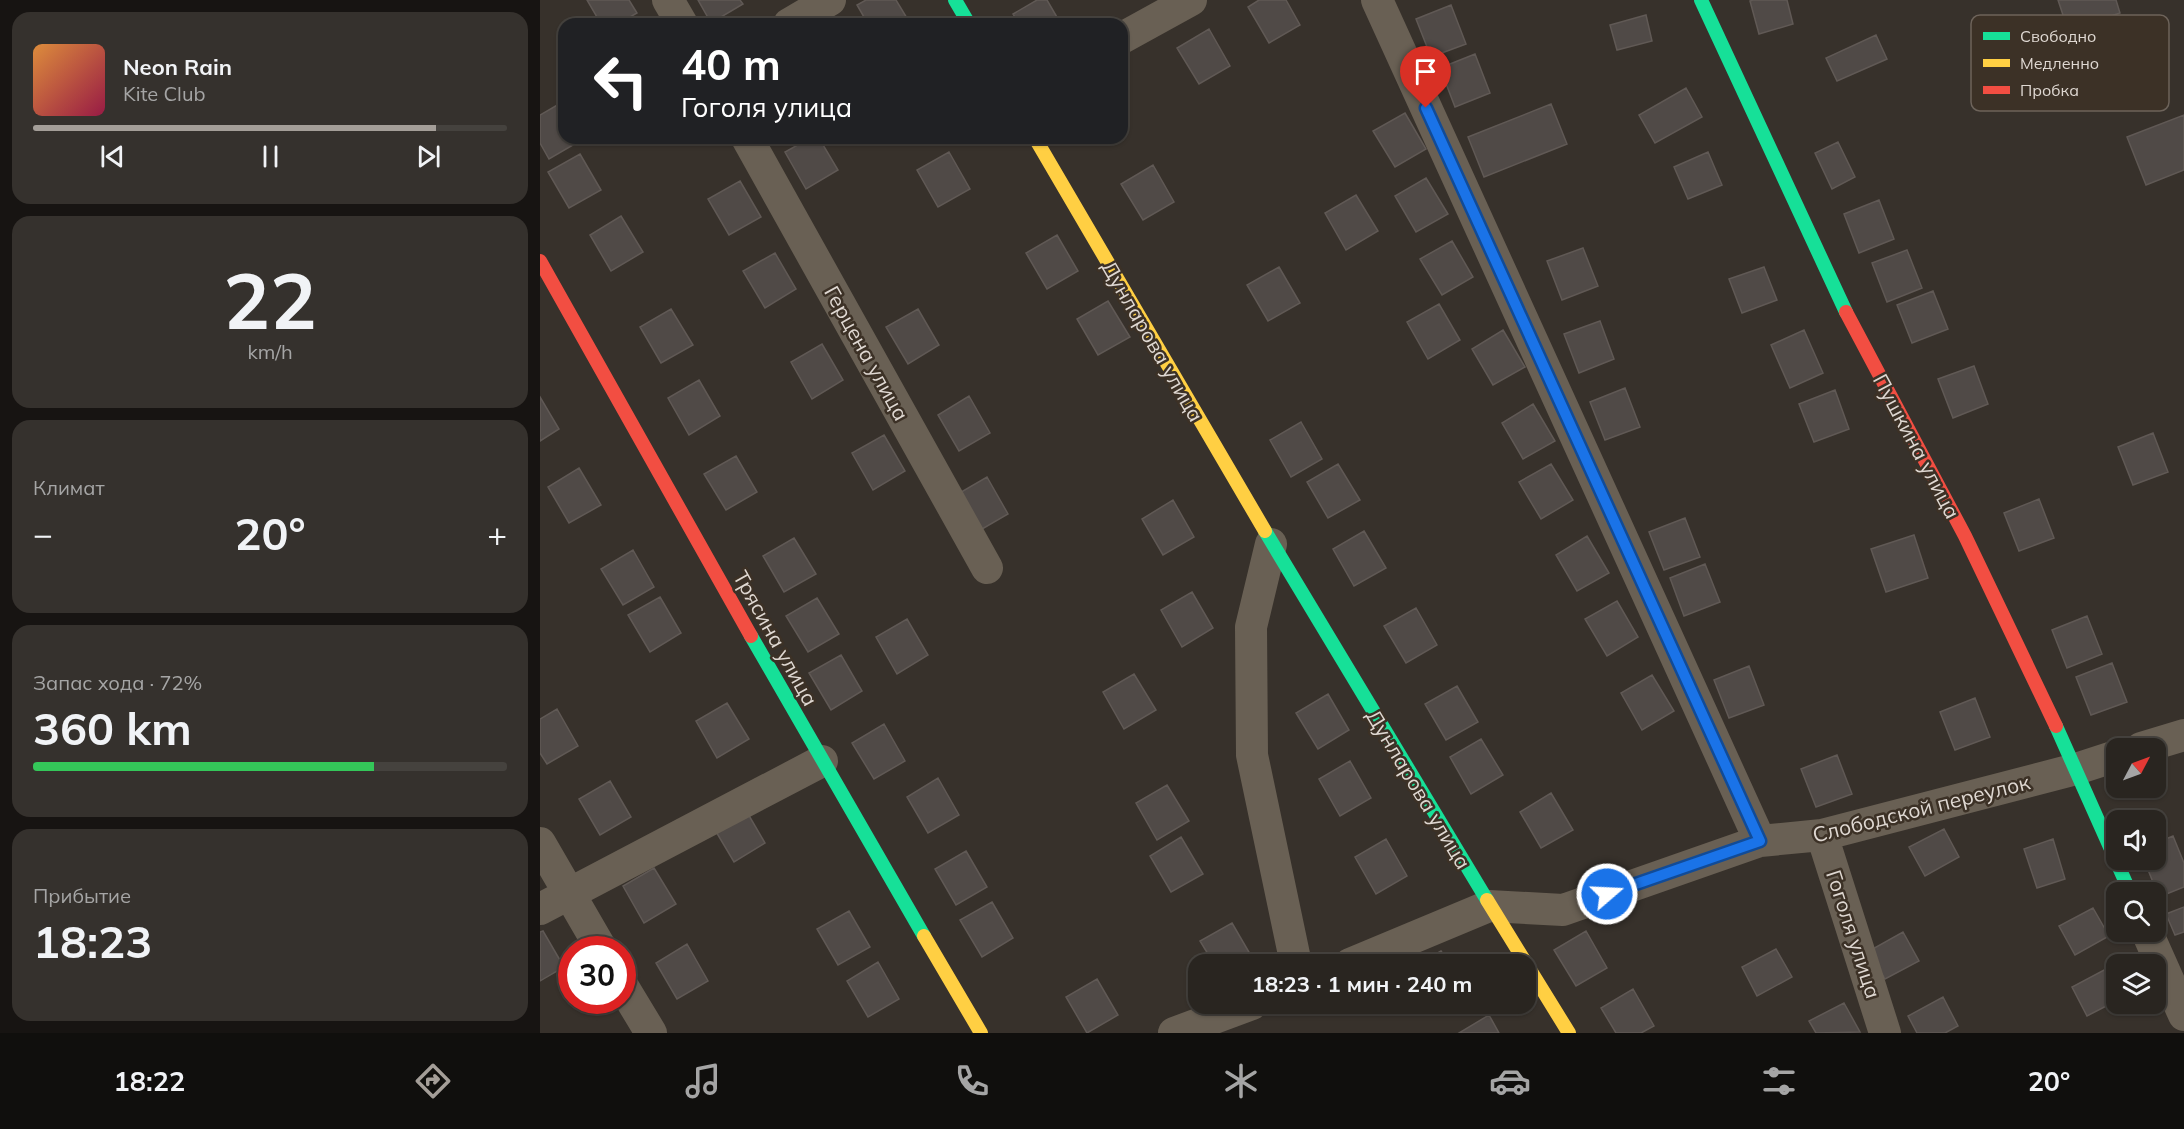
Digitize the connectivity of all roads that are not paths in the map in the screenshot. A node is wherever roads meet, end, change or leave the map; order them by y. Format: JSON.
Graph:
{"nodes":[{"id":1,"x":669,"y":0,"type":"edge"},
{"id":2,"x":830,"y":0,"type":"edge"},
{"id":3,"x":955,"y":0,"type":"edge"},
{"id":4,"x":1191,"y":0,"type":"edge"},
{"id":5,"x":1377,"y":0,"type":"edge"},
{"id":6,"x":1701,"y":0,"type":"edge"},
{"id":7,"x":679,"y":18,"type":"edge"},
{"id":8,"x":799,"y":18,"type":"edge"},
{"id":9,"x":966,"y":18,"type":"edge"},
{"id":10,"x":1128,"y":35,"type":"edge"},
{"id":11,"x":750,"y":144,"type":"edge"},
{"id":12,"x":1038,"y":144,"type":"edge"},
{"id":13,"x":540,"y":261,"type":"edge"},
{"id":14,"x":1270,"y":544,"type":"junction"},
{"id":15,"x":987,"y":568,"type":"dead end"},
{"id":16,"x":2184,"y":735,"type":"edge"},
{"id":17,"x":2166,"y":740,"type":"edge"},
{"id":18,"x":2106,"y":759,"type":"edge"},
{"id":19,"x":822,"y":761,"type":"junction"},
{"id":20,"x":2076,"y":769,"type":"junction"},
{"id":21,"x":1822,"y":835,"type":"junction"},
{"id":22,"x":1760,"y":841,"type":"junction"},
{"id":23,"x":540,"y":843,"type":"edge"},
{"id":24,"x":2126,"y":882,"type":"edge"},
{"id":25,"x":569,"y":893,"type":"junction"},
{"id":26,"x":1489,"y":906,"type":"junction"},
{"id":27,"x":540,"y":909,"type":"edge"},
{"id":28,"x":594,"y":936,"type":"edge"},
{"id":29,"x":2151,"y":942,"type":"edge"},
{"id":30,"x":1294,"y":954,"type":"edge"},
{"id":31,"x":1374,"y":954,"type":"edge"},
{"id":32,"x":636,"y":1008,"type":"edge"},
{"id":33,"x":1225,"y":1014,"type":"edge"},
{"id":34,"x":2184,"y":1015,"type":"edge"},
{"id":35,"x":651,"y":1033,"type":"edge"},
{"id":36,"x":981,"y":1033,"type":"edge"},
{"id":37,"x":1174,"y":1033,"type":"edge"},
{"id":38,"x":1569,"y":1033,"type":"edge"},
{"id":39,"x":1885,"y":1033,"type":"edge"}],
"edges":[{"from":1,"to":7,"type":"street"},
{"from":2,"to":8,"type":"street"},
{"from":3,"to":9,"type":"street"},
{"from":4,"to":10,"type":"street"},
{"from":5,"to":22,"type":"street"},
{"from":6,"to":20,"type":"street","name":"Пушкина улица"},
{"from":11,"to":15,"type":"street","name":"Герцена улица"},
{"from":12,"to":14,"type":"street","name":"Дунларова улица"},
{"from":13,"to":19,"type":"street","name":"Трясина улица"},
{"from":14,"to":26,"type":"street","name":"Дунларова улица"},
{"from":14,"to":30,"type":"street"},
{"from":16,"to":17,"type":"street"},
{"from":18,"to":20,"type":"street","name":"Слободской переулок"},
{"from":19,"to":25,"type":"street"},
{"from":19,"to":36,"type":"street","name":"Трясина улица"},
{"from":20,"to":21,"type":"street","name":"Слободской переулок"},
{"from":20,"to":24,"type":"street","name":"Пушкина улица"},
{"from":21,"to":22,"type":"street","name":"Слободской переулок"},
{"from":21,"to":39,"type":"street","name":"Гоголя улица"},
{"from":22,"to":26,"type":"street","name":"Слободской переулок"},
{"from":23,"to":25,"type":"street"},
{"from":25,"to":27,"type":"street"},
{"from":25,"to":28,"type":"street"},
{"from":26,"to":31,"type":"street","name":"Слободской переулок"},
{"from":26,"to":38,"type":"street","name":"Дунларова улица"},
{"from":29,"to":34,"type":"street"},
{"from":32,"to":35,"type":"street"},
{"from":33,"to":37,"type":"street"}]}
